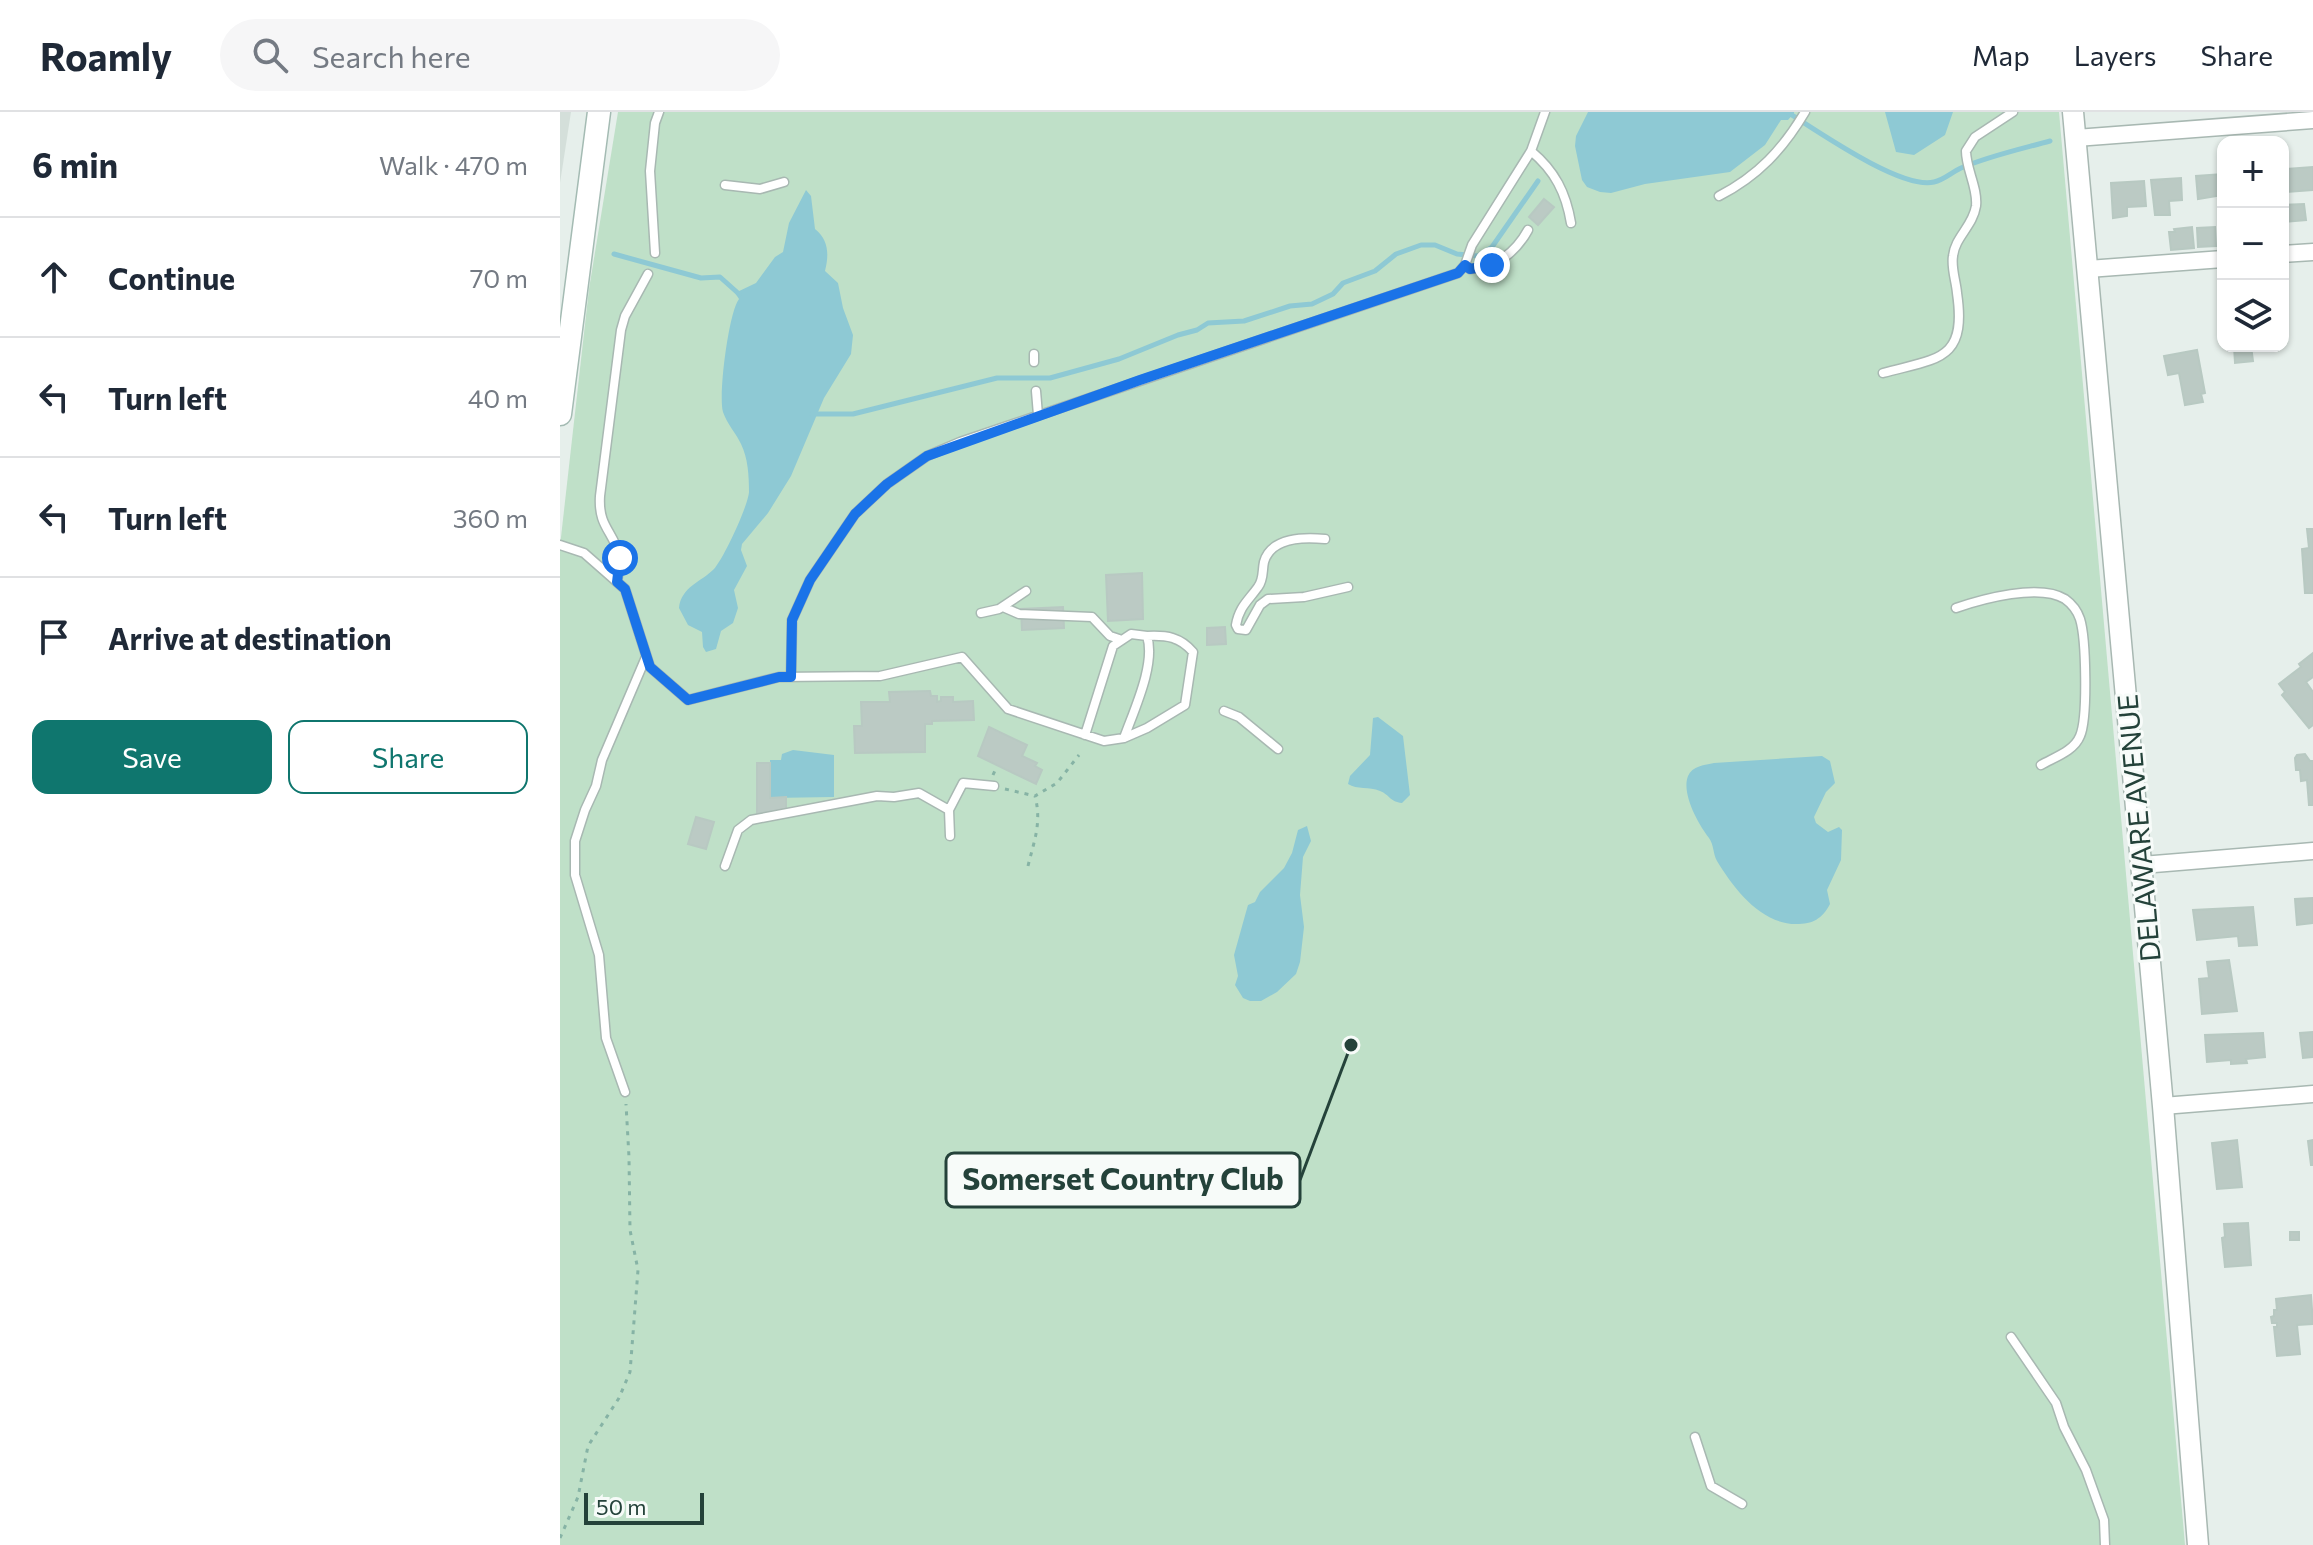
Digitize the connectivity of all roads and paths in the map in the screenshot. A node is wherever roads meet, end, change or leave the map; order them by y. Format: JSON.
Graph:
{"nodes":[{"id":1,"x":599,"y":112,"type":"edge"},
{"id":2,"x":659,"y":112,"type":"edge"},
{"id":3,"x":1545,"y":112,"type":"edge"},
{"id":4,"x":1805,"y":112,"type":"edge"},
{"id":5,"x":2013,"y":112,"type":"edge"},
{"id":6,"x":2073,"y":112,"type":"edge"},
{"id":7,"x":2313,"y":120,"type":"edge"},
{"id":8,"x":2076,"y":138,"type":"junction"},
{"id":9,"x":1531,"y":151,"type":"junction"},
{"id":10,"x":784,"y":182,"type":"dead end"},
{"id":11,"x":725,"y":185,"type":"dead end"},
{"id":12,"x":1719,"y":196,"type":"dead end"},
{"id":13,"x":1571,"y":223,"type":"dead end"},
{"id":14,"x":1528,"y":230,"type":"dead end"},
{"id":15,"x":2313,"y":252,"type":"edge"},
{"id":16,"x":655,"y":253,"type":"dead end"},
{"id":17,"x":2289,"y":254,"type":"edge"},
{"id":18,"x":2217,"y":259,"type":"edge"},
{"id":19,"x":1465,"y":265,"type":"junction"},
{"id":20,"x":2088,"y":269,"type":"junction"},
{"id":21,"x":648,"y":274,"type":"dead end"},
{"id":22,"x":1883,"y":373,"type":"dead end"},
{"id":23,"x":1036,"y":391,"type":"dead end"},
{"id":24,"x":560,"y":414,"type":"edge"},
{"id":25,"x":1038,"y":415,"type":"junction"},
{"id":26,"x":1325,"y":539,"type":"dead end"},
{"id":27,"x":560,"y":545,"type":"edge"},
{"id":28,"x":617,"y":582,"type":"junction"},
{"id":29,"x":1261,"y":583,"type":"junction"},
{"id":30,"x":1348,"y":587,"type":"dead end"},
{"id":31,"x":1026,"y":591,"type":"dead end"},
{"id":32,"x":1260,"y":605,"type":"junction"},
{"id":33,"x":1003,"y":607,"type":"junction"},
{"id":34,"x":1956,"y":608,"type":"dead end"},
{"id":35,"x":981,"y":613,"type":"dead end"},
{"id":36,"x":1147,"y":636,"type":"junction"},
{"id":37,"x":1122,"y":640,"type":"junction"},
{"id":38,"x":646,"y":656,"type":"junction"},
{"id":39,"x":791,"y":677,"type":"junction"},
{"id":40,"x":1224,"y":711,"type":"dead end"},
{"id":41,"x":1085,"y":735,"type":"junction"},
{"id":42,"x":1124,"y":738,"type":"junction"},
{"id":43,"x":1278,"y":749,"type":"dead end"},
{"id":44,"x":1079,"y":755,"type":"dead end"},
{"id":45,"x":2041,"y":765,"type":"dead end"},
{"id":46,"x":997,"y":766,"type":"dead end"},
{"id":47,"x":994,"y":786,"type":"junction"},
{"id":48,"x":1035,"y":796,"type":"junction"},
{"id":49,"x":949,"y":810,"type":"junction"},
{"id":50,"x":950,"y":836,"type":"dead end"},
{"id":51,"x":2313,"y":851,"type":"edge"},
{"id":52,"x":2142,"y":865,"type":"junction"},
{"id":53,"x":725,"y":866,"type":"dead end"},
{"id":54,"x":1028,"y":866,"type":"dead end"},
{"id":55,"x":625,"y":1092,"type":"joint"},
{"id":56,"x":2313,"y":1094,"type":"edge"},
{"id":57,"x":2163,"y":1106,"type":"junction"},
{"id":58,"x":2011,"y":1337,"type":"dead end"},
{"id":59,"x":1695,"y":1437,"type":"dead end"},
{"id":60,"x":1742,"y":1504,"type":"dead end"},
{"id":61,"x":560,"y":1538,"type":"edge"},
{"id":62,"x":2105,"y":1545,"type":"edge"},
{"id":63,"x":2198,"y":1545,"type":"edge"}],
"edges":[{"from":1,"to":24,"type":"main road"},
{"from":2,"to":16,"type":"lane"},
{"from":3,"to":9,"type":"lane"},
{"from":4,"to":12,"type":"lane"},
{"from":5,"to":22,"type":"lane"},
{"from":6,"to":8,"type":"street","name":"DELAWARE AVENUE"},
{"from":7,"to":8,"type":"street"},
{"from":8,"to":20,"type":"street","name":"DELAWARE AVENUE"},
{"from":9,"to":13,"type":"lane"},
{"from":9,"to":19,"type":"lane"},
{"from":10,"to":11,"type":"lane"},
{"from":14,"to":19,"type":"lane"},
{"from":15,"to":17,"type":"street"},
{"from":18,"to":20,"type":"street"},
{"from":19,"to":25,"type":"lane"},
{"from":20,"to":52,"type":"street","name":"DELAWARE AVENUE"},
{"from":21,"to":28,"type":"lane"},
{"from":23,"to":25,"type":"lane"},
{"from":25,"to":39,"type":"lane"},
{"from":26,"to":29,"type":"lane"},
{"from":27,"to":28,"type":"lane"},
{"from":28,"to":38,"type":"lane"},
{"from":29,"to":32,"type":"lane"},
{"from":29,"to":32,"type":"lane"},
{"from":30,"to":32,"type":"lane"},
{"from":31,"to":33,"type":"lane"},
{"from":33,"to":35,"type":"lane"},
{"from":33,"to":37,"type":"lane"},
{"from":34,"to":45,"type":"lane"},
{"from":36,"to":37,"type":"lane"},
{"from":36,"to":42,"type":"lane"},
{"from":36,"to":42,"type":"lane"},
{"from":37,"to":41,"type":"lane"},
{"from":38,"to":39,"type":"lane"},
{"from":38,"to":55,"type":"lane"},
{"from":39,"to":41,"type":"lane"},
{"from":40,"to":43,"type":"lane"},
{"from":41,"to":42,"type":"lane"},
{"from":44,"to":48,"type":"path"},
{"from":46,"to":47,"type":"path"},
{"from":47,"to":48,"type":"path"},
{"from":47,"to":49,"type":"lane"},
{"from":48,"to":54,"type":"path"},
{"from":49,"to":50,"type":"lane"},
{"from":49,"to":53,"type":"lane"},
{"from":51,"to":52,"type":"street"},
{"from":52,"to":57,"type":"street","name":"DELAWARE AVENUE"},
{"from":55,"to":61,"type":"path"},
{"from":56,"to":57,"type":"street"},
{"from":57,"to":63,"type":"street","name":"DELAWARE AVENUE"},
{"from":58,"to":62,"type":"lane"},
{"from":59,"to":60,"type":"lane"}]}
